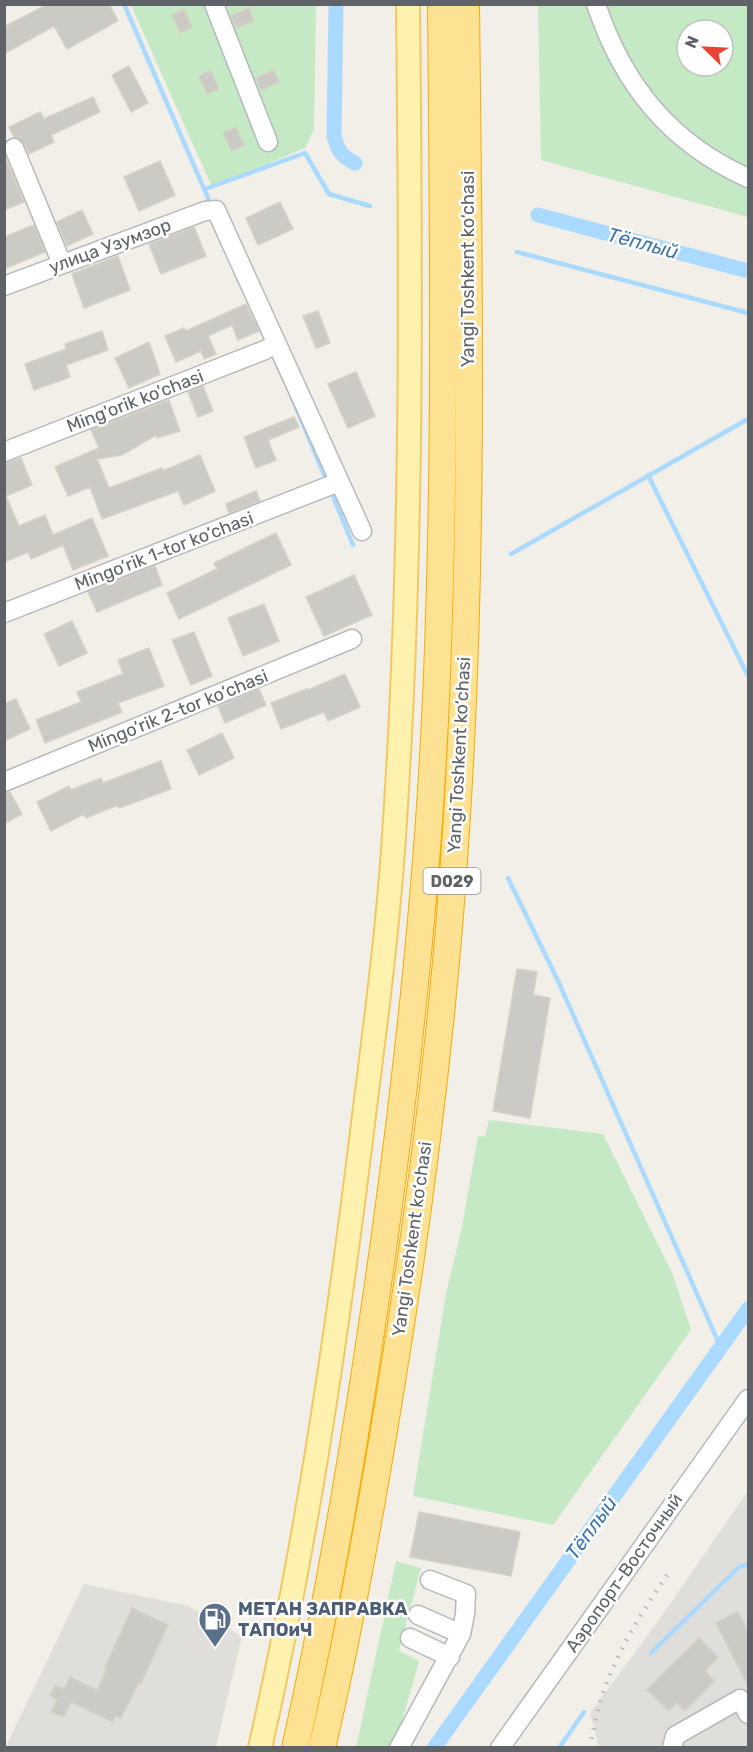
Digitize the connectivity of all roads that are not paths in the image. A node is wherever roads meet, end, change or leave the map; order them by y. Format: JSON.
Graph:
{"nodes":[{"id":1,"x":214,"y":4,"type":"edge"},
{"id":2,"x":408,"y":4,"type":"edge"},
{"id":3,"x":441,"y":4,"type":"edge"},
{"id":4,"x":466,"y":4,"type":"edge"},
{"id":5,"x":596,"y":4,"type":"edge"},
{"id":6,"x":268,"y":142,"type":"dead end"},
{"id":7,"x":14,"y":148,"type":"dead end"},
{"id":8,"x":748,"y":178,"type":"edge"},
{"id":9,"x":62,"y":264,"type":"junction"},
{"id":10,"x":4,"y":286,"type":"edge"},
{"id":11,"x":271,"y":347,"type":"junction"},
{"id":12,"x":4,"y":452,"type":"edge"},
{"id":13,"x":331,"y":485,"type":"junction"},
{"id":14,"x":362,"y":531,"type":"dead end"},
{"id":15,"x":4,"y":613,"type":"edge"},
{"id":16,"x":352,"y":639,"type":"dead end"},
{"id":17,"x":4,"y":782,"type":"edge"},
{"id":18,"x":748,"y":1399,"type":"edge"},
{"id":19,"x":430,"y":1580,"type":"dead end"},
{"id":20,"x":418,"y":1615,"type":"dead end"},
{"id":21,"x":461,"y":1634,"type":"junction"},
{"id":22,"x":410,"y":1638,"type":"dead end"},
{"id":23,"x":450,"y":1657,"type":"junction"},
{"id":24,"x":748,"y":1714,"type":"edge"},
{"id":25,"x":260,"y":1748,"type":"edge"},
{"id":26,"x":295,"y":1748,"type":"edge"},
{"id":27,"x":322,"y":1748,"type":"edge"},
{"id":28,"x":399,"y":1748,"type":"edge"},
{"id":29,"x":500,"y":1748,"type":"edge"},
{"id":30,"x":672,"y":1748,"type":"edge"}],
"edges":[{"from":1,"to":6,"type":"street"},
{"from":2,"to":25,"type":"main road"},
{"from":3,"to":26,"type":"highway","name":"Yangi Toshkent ko‘chasi","number":"D029"},
{"from":4,"to":27,"type":"highway","name":"Yangi Toshkent ko‘chasi","number":"D029"},
{"from":5,"to":8,"type":"street"},
{"from":7,"to":9,"type":"street"},
{"from":9,"to":10,"type":"street","name":"улица Узумзор"},
{"from":9,"to":11,"type":"street","name":"улица Узумзор"},
{"from":11,"to":12,"type":"street","name":"Ming'orik ko'chasi"},
{"from":11,"to":13,"type":"street"},
{"from":13,"to":14,"type":"street"},
{"from":13,"to":15,"type":"street","name":"Mingo‘rik 1-tor ko‘chasi"},
{"from":16,"to":17,"type":"street","name":"Mingo‘rik 2-tor ko‘chasi"},
{"from":18,"to":29,"type":"street","name":"Аэропорт-Восточный"},
{"from":19,"to":21,"type":"street"},
{"from":20,"to":21,"type":"street"},
{"from":21,"to":23,"type":"street"},
{"from":22,"to":23,"type":"street"},
{"from":23,"to":28,"type":"street"},
{"from":24,"to":30,"type":"street"}]}
